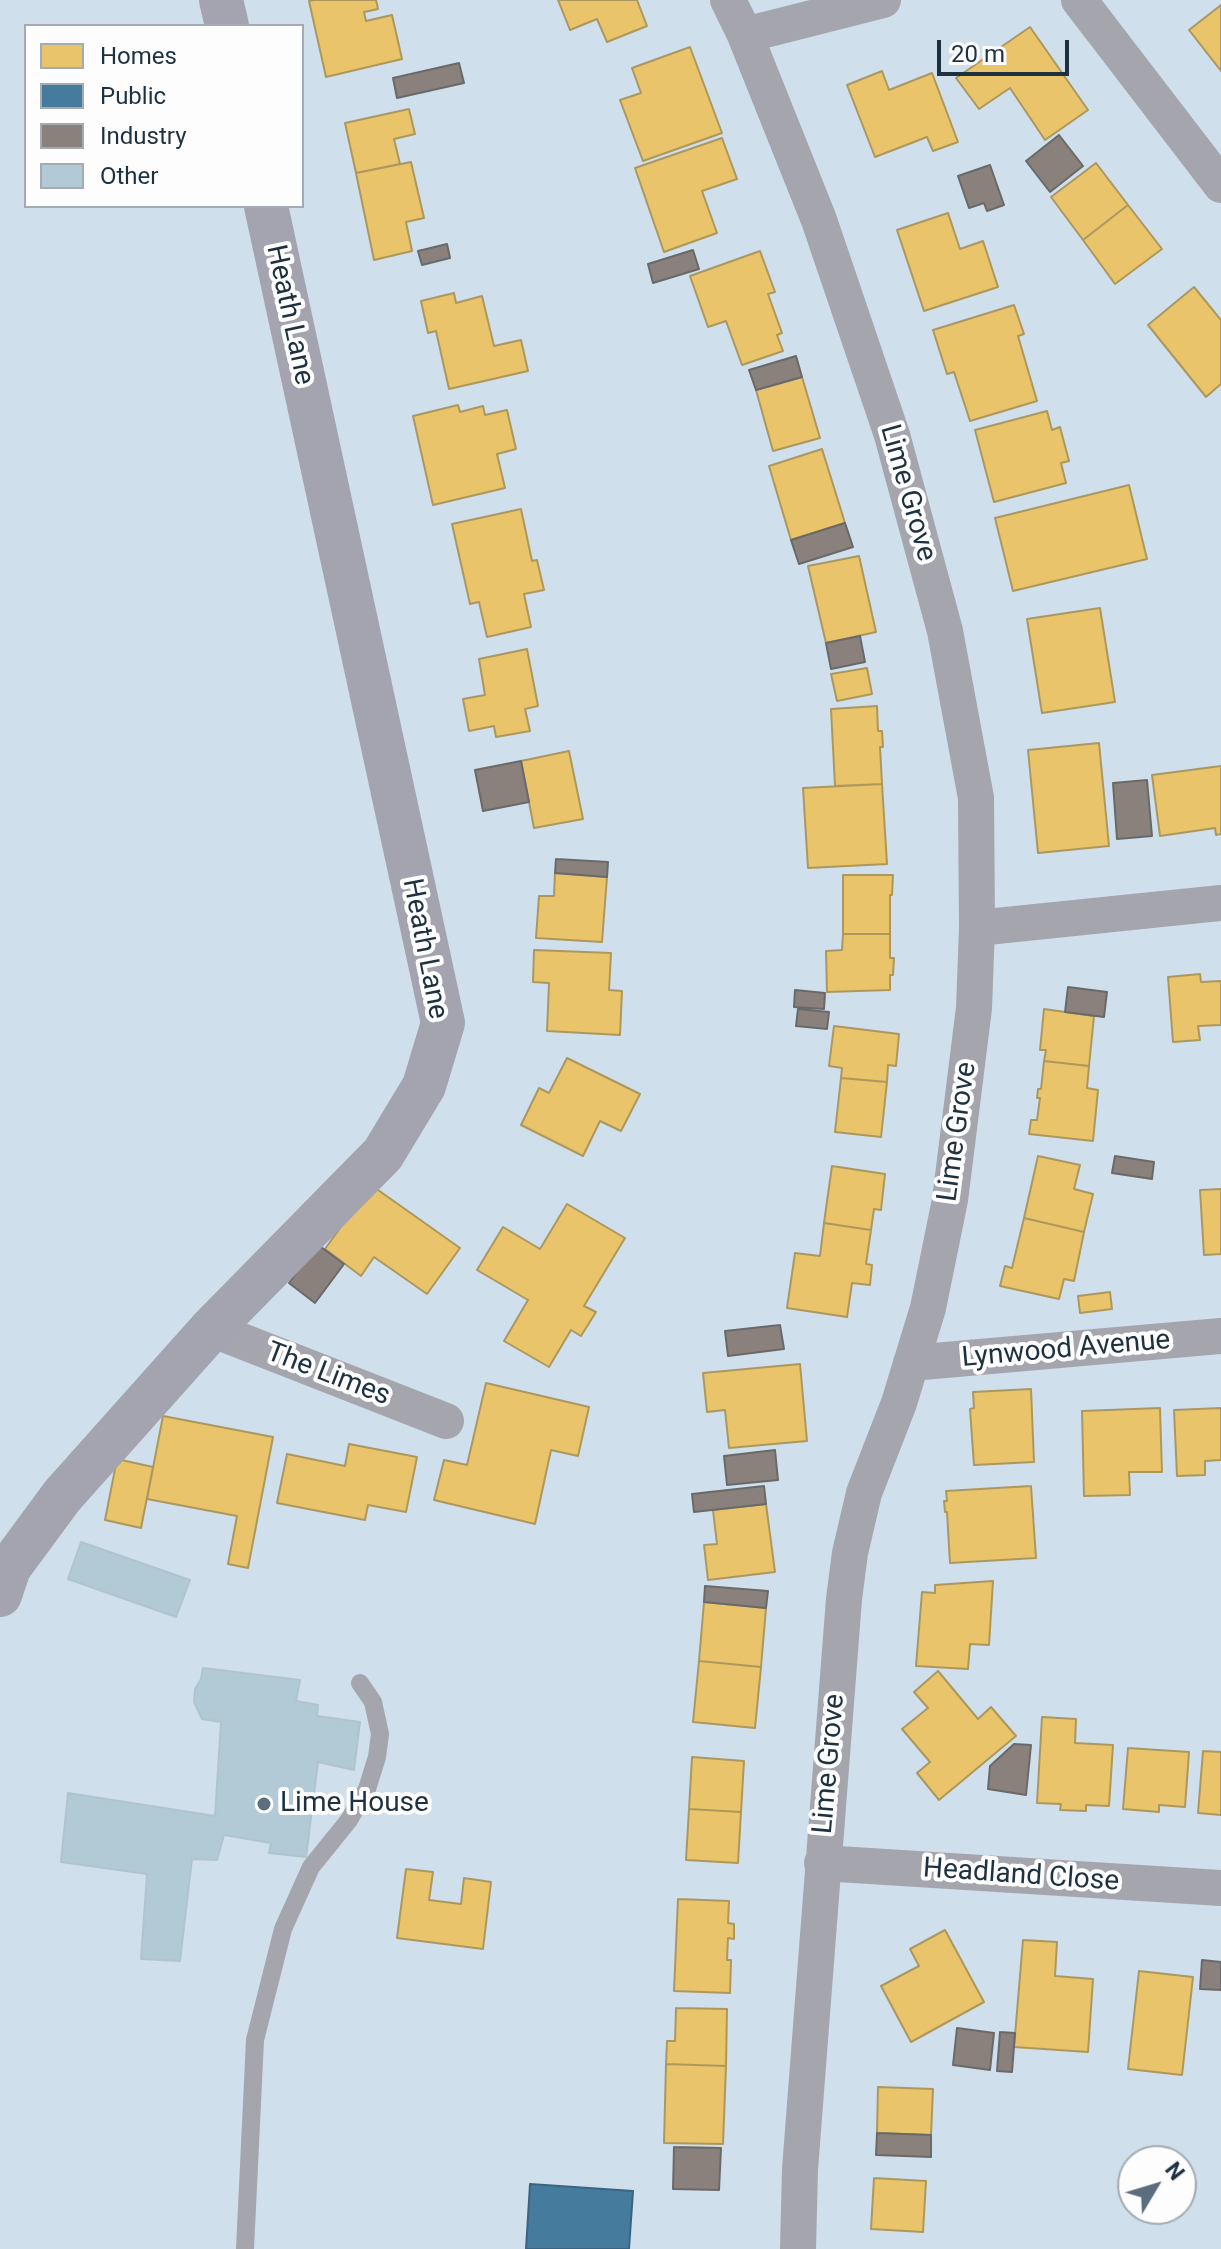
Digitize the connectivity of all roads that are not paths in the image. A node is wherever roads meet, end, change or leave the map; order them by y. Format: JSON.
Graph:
{"nodes":[{"id":1,"x":221,"y":0,"type":"edge"},
{"id":2,"x":728,"y":0,"type":"edge"},
{"id":3,"x":883,"y":0,"type":"edge"},
{"id":4,"x":1079,"y":0,"type":"edge"},
{"id":5,"x":227,"y":24,"type":"edge"},
{"id":6,"x":745,"y":35,"type":"junction"},
{"id":7,"x":1221,"y":185,"type":"edge"},
{"id":8,"x":266,"y":208,"type":"edge"},
{"id":9,"x":1221,"y":903,"type":"edge"},
{"id":10,"x":977,"y":928,"type":"junction"},
{"id":11,"x":211,"y":1329,"type":"junction"},
{"id":12,"x":1221,"y":1336,"type":"edge"},
{"id":13,"x":911,"y":1363,"type":"junction"},
{"id":14,"x":446,"y":1421,"type":"dead end"},
{"id":15,"x":0,"y":1595,"type":"edge"},
{"id":16,"x":360,"y":1683,"type":"dead end"},
{"id":17,"x":822,"y":1863,"type":"junction"},
{"id":18,"x":1221,"y":1888,"type":"edge"},
{"id":19,"x":245,"y":2249,"type":"edge"},
{"id":20,"x":798,"y":2249,"type":"edge"}],
"edges":[{"from":1,"to":5,"type":"street"},
{"from":2,"to":6,"type":"street","name":"Lime Grove"},
{"from":3,"to":6,"type":"street"},
{"from":4,"to":7,"type":"street"},
{"from":6,"to":10,"type":"street","name":"Lime Grove"},
{"from":8,"to":11,"type":"street","name":"Heath Lane"},
{"from":9,"to":10,"type":"street"},
{"from":10,"to":13,"type":"street","name":"Lime Grove"},
{"from":11,"to":14,"type":"street","name":"The Limes"},
{"from":11,"to":15,"type":"street","name":"Heath Lane"},
{"from":12,"to":13,"type":"street","name":"Lynwood Avenue"},
{"from":13,"to":17,"type":"street","name":"Lime Grove"},
{"from":16,"to":19,"type":"lane"},
{"from":17,"to":18,"type":"street","name":"Headland Close"},
{"from":17,"to":20,"type":"street","name":"Lime Grove"}]}
